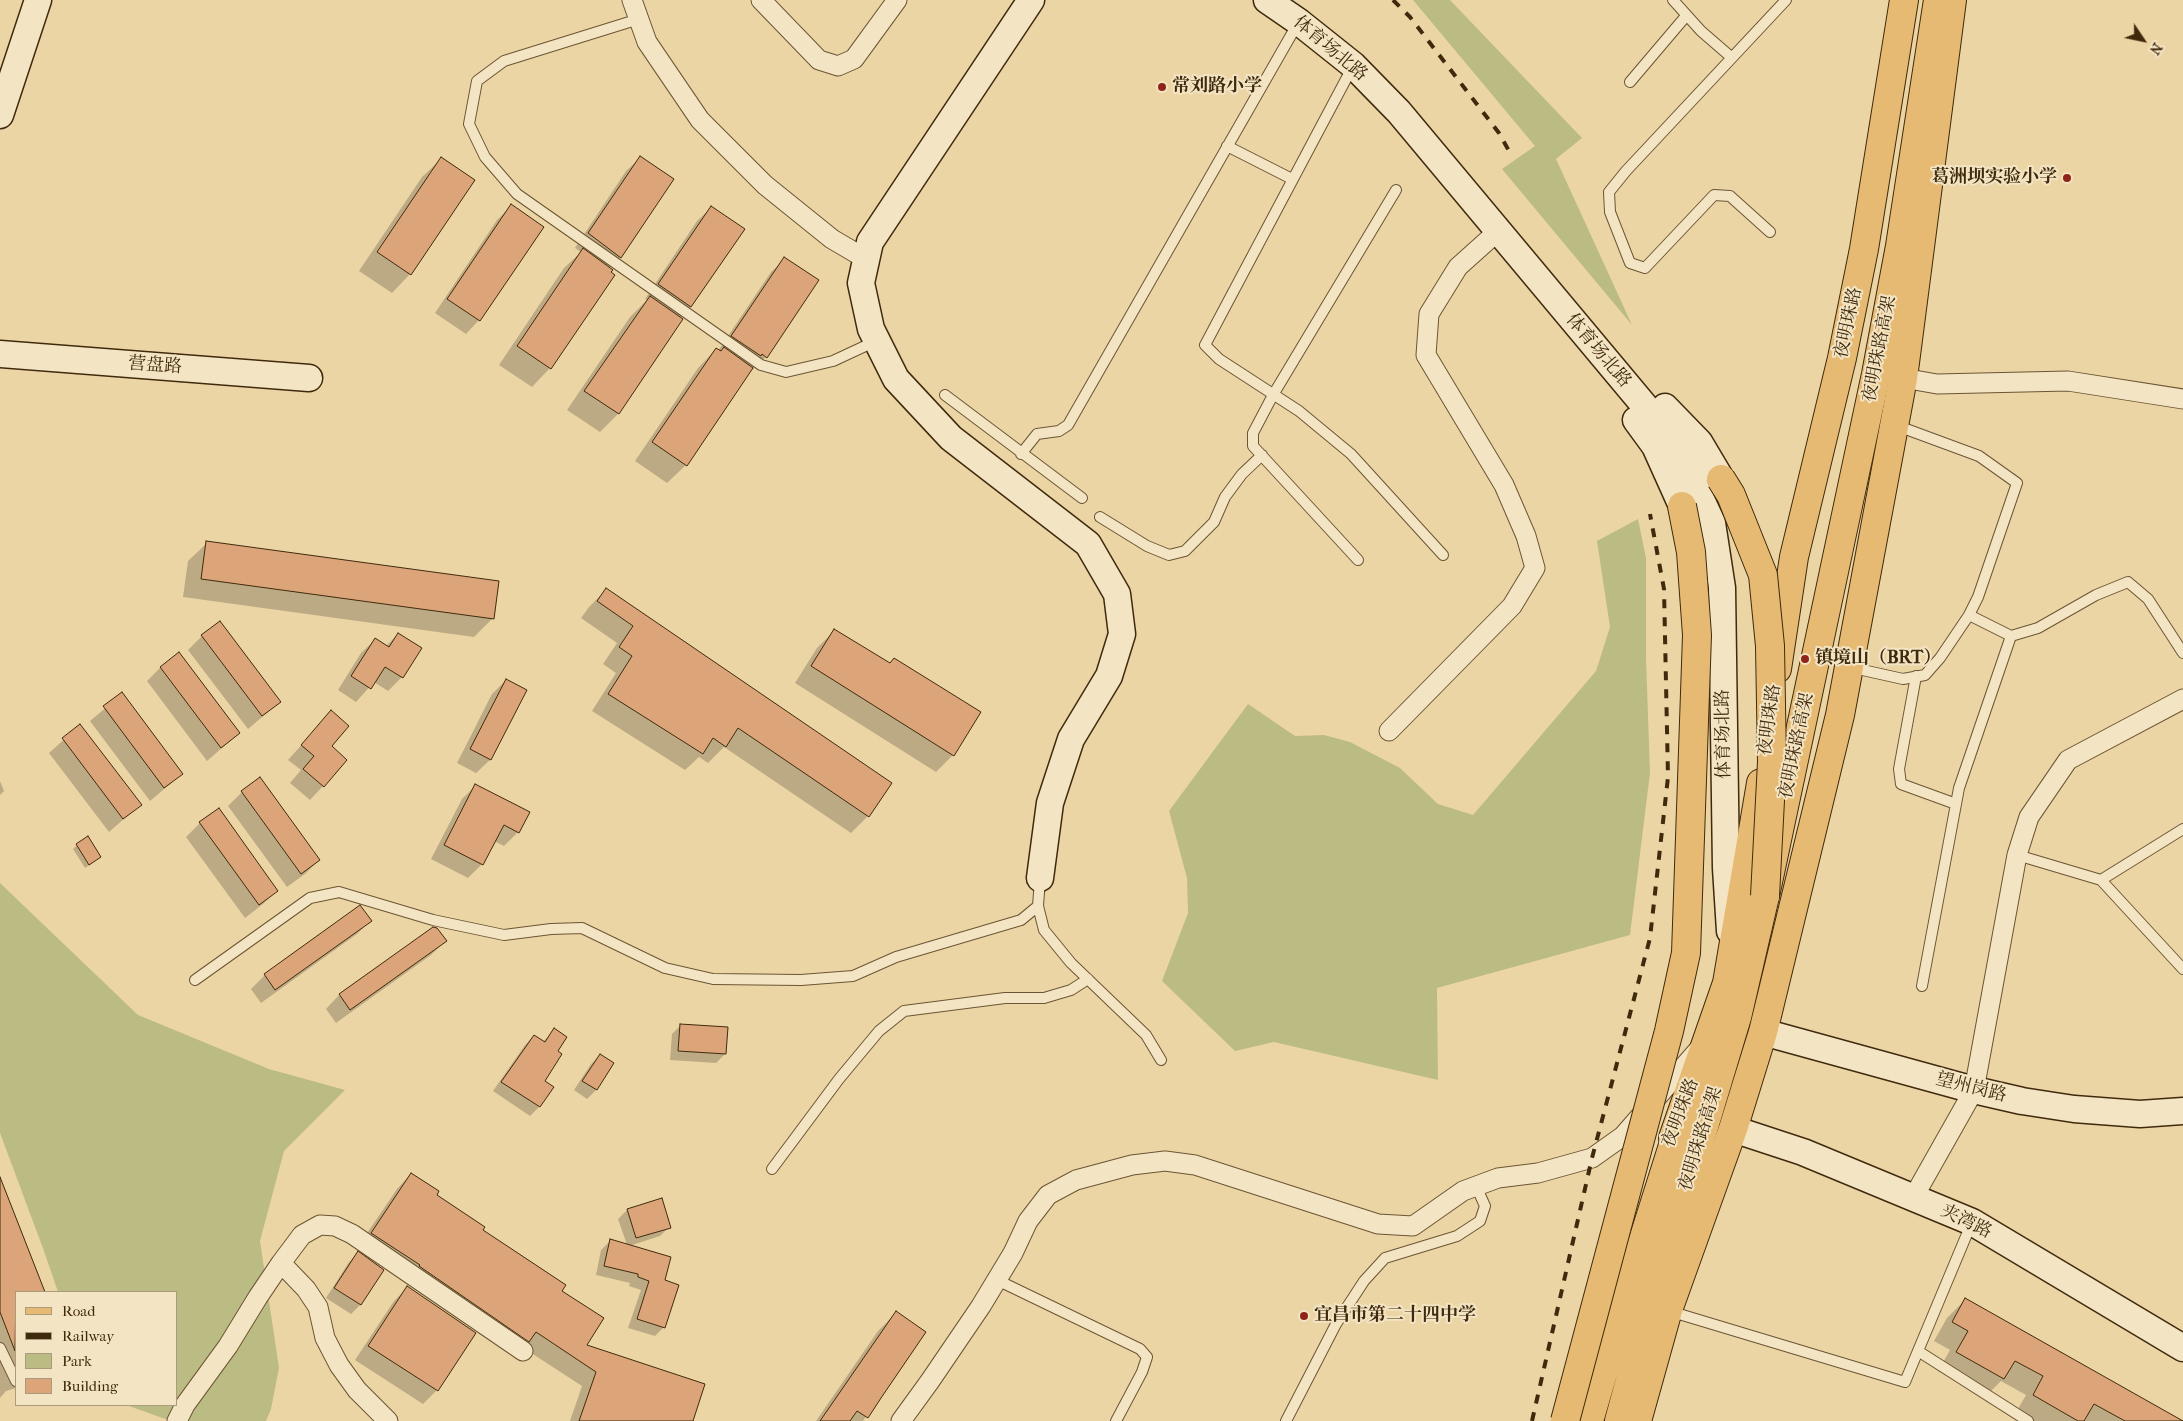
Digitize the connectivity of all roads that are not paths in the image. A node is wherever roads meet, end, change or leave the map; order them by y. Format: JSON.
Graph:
{"nodes":[{"id":1,"x":38,"y":0,"type":"edge"},
{"id":2,"x":632,"y":0,"type":"edge"},
{"id":3,"x":761,"y":0,"type":"edge"},
{"id":4,"x":897,"y":0,"type":"edge"},
{"id":5,"x":1030,"y":0,"type":"edge"},
{"id":6,"x":1267,"y":0,"type":"edge"},
{"id":7,"x":1673,"y":0,"type":"edge"},
{"id":8,"x":1786,"y":0,"type":"edge"},
{"id":9,"x":1904,"y":0,"type":"edge"},
{"id":10,"x":1938,"y":0,"type":"edge"},
{"id":11,"x":1952,"y":0,"type":"edge"},
{"id":12,"x":1299,"y":11,"type":"edge"},
{"id":13,"x":1686,"y":16,"type":"junction"},
{"id":14,"x":639,"y":19,"type":"junction"},
{"id":15,"x":1731,"y":57,"type":"junction"},
{"id":16,"x":1353,"y":65,"type":"junction"},
{"id":17,"x":1630,"y":82,"type":"dead end"},
{"id":18,"x":0,"y":115,"type":"edge"},
{"id":19,"x":1227,"y":146,"type":"junction"},
{"id":20,"x":1292,"y":180,"type":"junction"},
{"id":21,"x":1396,"y":190,"type":"dead end"},
{"id":22,"x":1501,"y":228,"type":"junction"},
{"id":23,"x":1770,"y":232,"type":"dead end"},
{"id":24,"x":866,"y":259,"type":"junction"},
{"id":25,"x":876,"y":341,"type":"junction"},
{"id":26,"x":0,"y":354,"type":"edge"},
{"id":27,"x":310,"y":378,"type":"dead end"},
{"id":28,"x":1903,"y":378,"type":"junction"},
{"id":29,"x":945,"y":395,"type":"dead end"},
{"id":30,"x":1273,"y":395,"type":"junction"},
{"id":31,"x":2183,"y":399,"type":"edge"},
{"id":32,"x":1895,"y":425,"type":"junction"},
{"id":33,"x":1021,"y":454,"type":"junction"},
{"id":34,"x":1262,"y":455,"type":"junction"},
{"id":35,"x":1721,"y":479,"type":"joint"},
{"id":36,"x":1082,"y":498,"type":"dead end"},
{"id":37,"x":1682,"y":506,"type":"joint"},
{"id":38,"x":1100,"y":517,"type":"dead end"},
{"id":39,"x":1443,"y":555,"type":"dead end"},
{"id":40,"x":1358,"y":560,"type":"dead end"},
{"id":41,"x":1969,"y":615,"type":"junction"},
{"id":42,"x":2011,"y":636,"type":"junction"},
{"id":43,"x":2183,"y":653,"type":"edge"},
{"id":44,"x":1849,"y":667,"type":"junction"},
{"id":45,"x":1916,"y":676,"type":"junction"},
{"id":46,"x":2183,"y":699,"type":"edge"},
{"id":47,"x":1389,"y":731,"type":"dead end"},
{"id":48,"x":1728,"y":798,"type":"junction"},
{"id":49,"x":1956,"y":804,"type":"junction"},
{"id":50,"x":1756,"y":817,"type":"junction"},
{"id":51,"x":2183,"y":829,"type":"edge"},
{"id":52,"x":2017,"y":855,"type":"junction"},
{"id":53,"x":1040,"y":878,"type":"joint"},
{"id":54,"x":2101,"y":880,"type":"junction"},
{"id":55,"x":1765,"y":896,"type":"junction"},
{"id":56,"x":1038,"y":906,"type":"junction"},
{"id":57,"x":1731,"y":957,"type":"junction"},
{"id":58,"x":2182,"y":966,"type":"edge"},
{"id":59,"x":1088,"y":979,"type":"junction"},
{"id":60,"x":195,"y":980,"type":"dead end"},
{"id":61,"x":1922,"y":986,"type":"dead end"},
{"id":62,"x":1763,"y":1032,"type":"junction"},
{"id":63,"x":1709,"y":1038,"type":"junction"},
{"id":64,"x":1161,"y":1060,"type":"dead end"},
{"id":65,"x":1974,"y":1090,"type":"junction"},
{"id":66,"x":2183,"y":1111,"type":"edge"},
{"id":67,"x":1682,"y":1117,"type":"junction"},
{"id":68,"x":1733,"y":1129,"type":"junction"},
{"id":69,"x":772,"y":1169,"type":"dead end"},
{"id":70,"x":1476,"y":1186,"type":"junction"},
{"id":71,"x":1913,"y":1198,"type":"junction"},
{"id":72,"x":1972,"y":1222,"type":"junction"},
{"id":73,"x":281,"y":1264,"type":"junction"},
{"id":74,"x":997,"y":1280,"type":"junction"},
{"id":75,"x":1668,"y":1310,"type":"junction"},
{"id":76,"x":0,"y":1348,"type":"edge"},
{"id":77,"x":2183,"y":1348,"type":"edge"},
{"id":78,"x":523,"y":1351,"type":"dead end"},
{"id":79,"x":1918,"y":1351,"type":"junction"},
{"id":80,"x":15,"y":1379,"type":"edge"},
{"id":81,"x":177,"y":1421,"type":"edge"},
{"id":82,"x":388,"y":1421,"type":"edge"},
{"id":83,"x":901,"y":1421,"type":"edge"},
{"id":84,"x":1116,"y":1421,"type":"edge"},
{"id":85,"x":1286,"y":1421,"type":"edge"},
{"id":86,"x":1565,"y":1421,"type":"edge"},
{"id":87,"x":1570,"y":1421,"type":"edge"},
{"id":88,"x":1589,"y":1421,"type":"edge"},
{"id":89,"x":1619,"y":1421,"type":"edge"},
{"id":90,"x":1637,"y":1421,"type":"edge"},
{"id":91,"x":2028,"y":1421,"type":"edge"}],
"edges":[{"from":1,"to":18,"type":"street"},
{"from":2,"to":14,"type":"street"},
{"from":3,"to":4,"type":"street"},
{"from":5,"to":24,"type":"street"},
{"from":6,"to":12,"type":"street","name":"体育场北路"},
{"from":7,"to":13,"type":"lane"},
{"from":8,"to":15,"type":"lane"},
{"from":9,"to":50,"type":"main road","name":"夜明珠路"},
{"from":10,"to":55,"type":"main road","name":"夜明珠路高架","bridge":true},
{"from":11,"to":28,"type":"main road"},
{"from":12,"to":16,"type":"street","name":"体育场北路"},
{"from":12,"to":19,"type":"lane"},
{"from":12,"to":22,"type":"street","name":"体育场北路"},
{"from":13,"to":15,"type":"lane"},
{"from":13,"to":17,"type":"lane"},
{"from":14,"to":24,"type":"street"},
{"from":14,"to":25,"type":"lane"},
{"from":15,"to":23,"type":"lane"},
{"from":16,"to":20,"type":"lane"},
{"from":16,"to":22,"type":"street","name":"体育场北路"},
{"from":19,"to":20,"type":"lane"},
{"from":19,"to":33,"type":"lane"},
{"from":20,"to":30,"type":"lane"},
{"from":21,"to":30,"type":"lane"},
{"from":22,"to":35,"type":"street"},
{"from":22,"to":37,"type":"street"},
{"from":22,"to":47,"type":"street"},
{"from":22,"to":48,"type":"street","name":"体育场北路"},
{"from":24,"to":25,"type":"street"},
{"from":25,"to":53,"type":"street"},
{"from":26,"to":27,"type":"street","name":"营盘路"},
{"from":28,"to":31,"type":"street"},
{"from":28,"to":32,"type":"main road"},
{"from":29,"to":33,"type":"lane"},
{"from":30,"to":34,"type":"lane"},
{"from":30,"to":39,"type":"lane"},
{"from":32,"to":41,"type":"lane"},
{"from":32,"to":44,"type":"main road"},
{"from":33,"to":36,"type":"lane"},
{"from":34,"to":38,"type":"lane"},
{"from":34,"to":40,"type":"lane"},
{"from":35,"to":55,"type":"main road","bridge":true},
{"from":37,"to":86,"type":"main road","bridge":true},
{"from":41,"to":42,"type":"lane"},
{"from":41,"to":45,"type":"lane"},
{"from":42,"to":43,"type":"lane"},
{"from":42,"to":49,"type":"lane"},
{"from":44,"to":45,"type":"lane"},
{"from":44,"to":62,"type":"main road"},
{"from":45,"to":49,"type":"lane"},
{"from":46,"to":52,"type":"street"},
{"from":48,"to":50,"type":"street"},
{"from":48,"to":57,"type":"street"},
{"from":49,"to":61,"type":"lane"},
{"from":50,"to":57,"type":"main road","name":"夜明珠路"},
{"from":51,"to":54,"type":"lane"},
{"from":52,"to":54,"type":"lane"},
{"from":52,"to":65,"type":"street"},
{"from":53,"to":56,"type":"lane"},
{"from":54,"to":58,"type":"lane"},
{"from":55,"to":89,"type":"main road","name":"夜明珠路高架"},
{"from":56,"to":59,"type":"lane"},
{"from":56,"to":60,"type":"lane"},
{"from":57,"to":63,"type":"main road","name":"夜明珠路"},
{"from":59,"to":64,"type":"lane"},
{"from":59,"to":69,"type":"lane"},
{"from":62,"to":65,"type":"street","name":"望州岗路"},
{"from":62,"to":68,"type":"main road"},
{"from":63,"to":67,"type":"main road","name":"夜明珠路"},
{"from":63,"to":70,"type":"street"},
{"from":65,"to":66,"type":"street","name":"望州岗路"},
{"from":65,"to":71,"type":"street"},
{"from":67,"to":87,"type":"main road","name":"夜明珠路"},
{"from":67,"to":88,"type":"main road","name":"夜明珠路高架"},
{"from":68,"to":71,"type":"street","name":"夹湾路"},
{"from":68,"to":75,"type":"main road"},
{"from":70,"to":74,"type":"street"},
{"from":70,"to":85,"type":"lane"},
{"from":71,"to":72,"type":"street","name":"夹湾路"},
{"from":72,"to":77,"type":"street","name":"夹湾路"},
{"from":72,"to":79,"type":"lane"},
{"from":73,"to":78,"type":"street"},
{"from":73,"to":81,"type":"street"},
{"from":73,"to":82,"type":"street"},
{"from":74,"to":83,"type":"street"},
{"from":74,"to":84,"type":"lane"},
{"from":75,"to":79,"type":"lane"},
{"from":75,"to":90,"type":"main road"},
{"from":76,"to":80,"type":"lane"},
{"from":79,"to":91,"type":"lane"}]}
